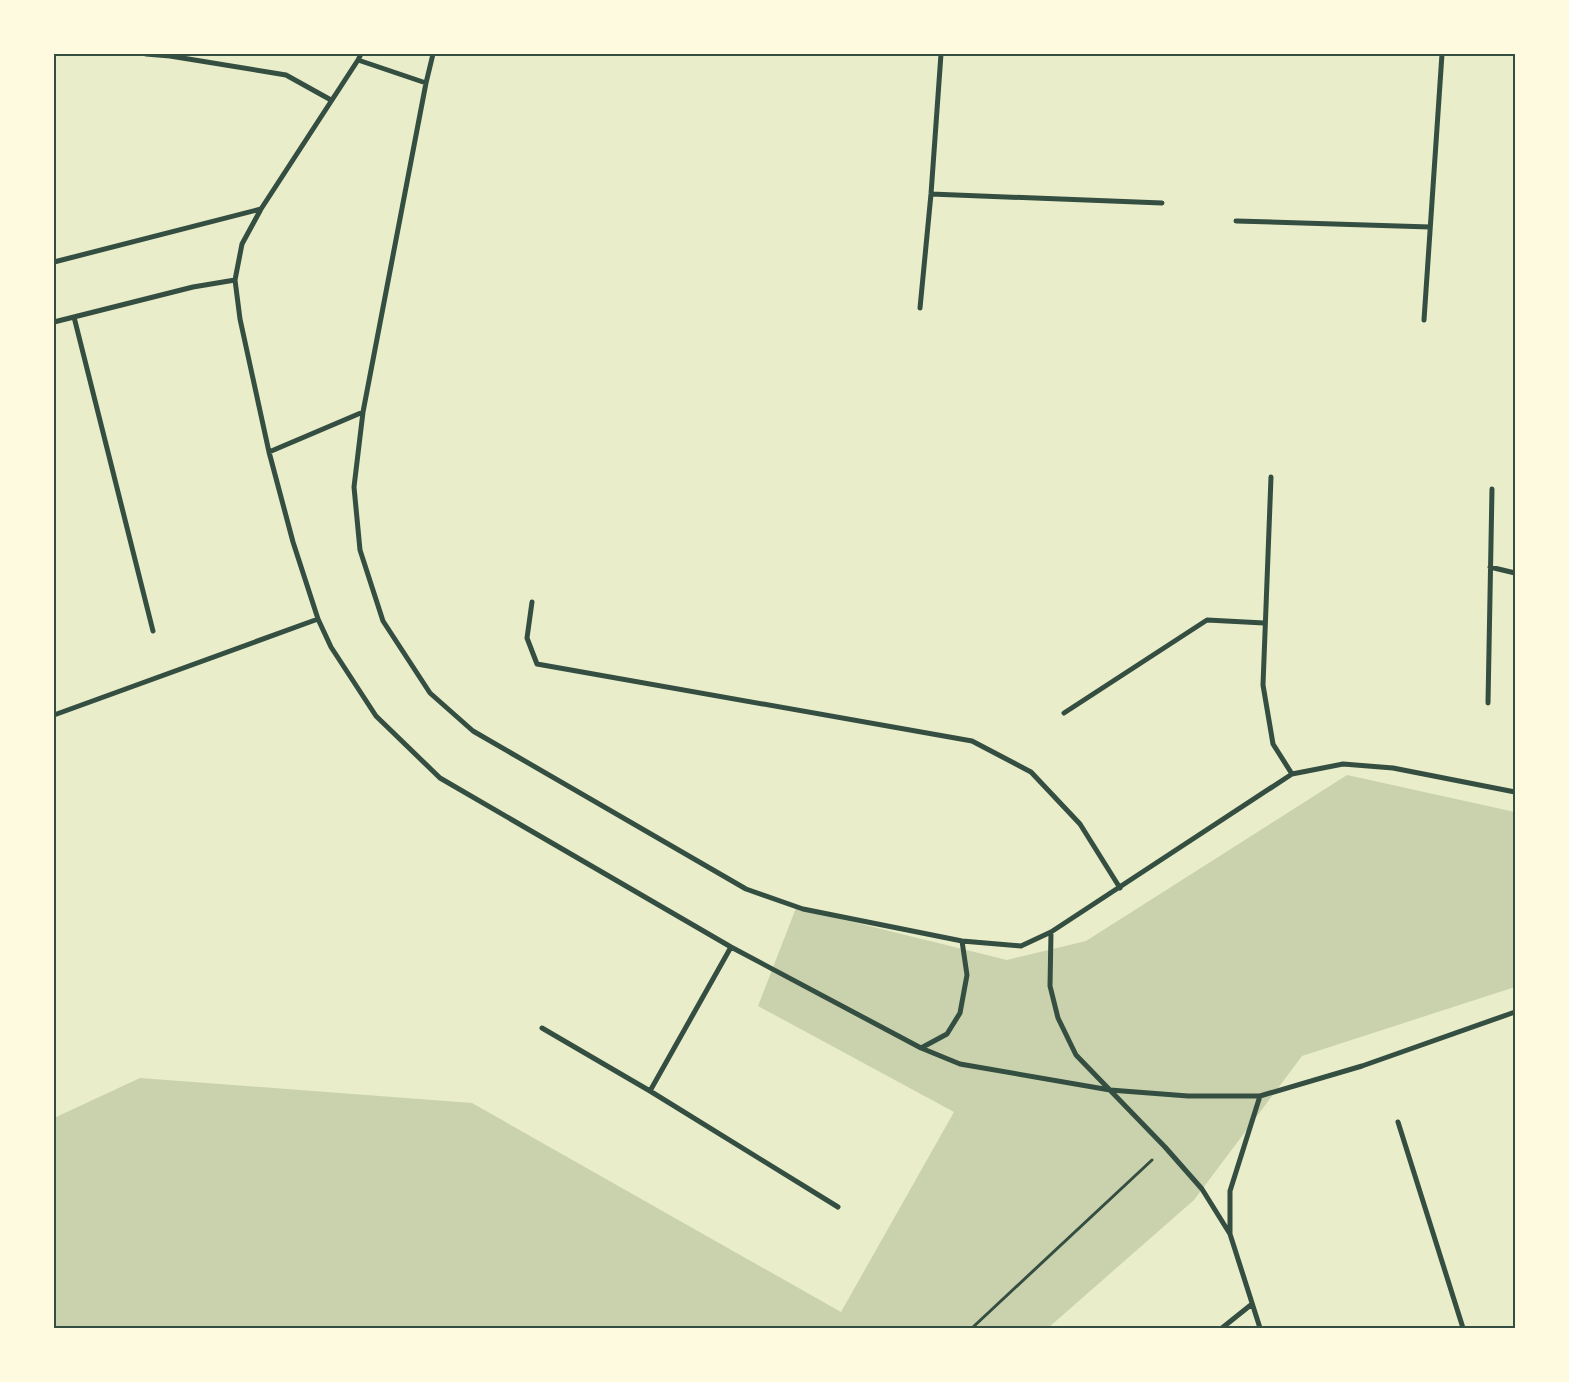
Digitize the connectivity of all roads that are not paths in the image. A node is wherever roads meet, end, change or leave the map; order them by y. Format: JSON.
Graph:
{"nodes":[{"id":1,"x":146,"y":54,"type":"edge"},
{"id":2,"x":361,"y":54,"type":"edge"},
{"id":3,"x":433,"y":54,"type":"edge"},
{"id":4,"x":941,"y":54,"type":"edge"},
{"id":5,"x":1442,"y":54,"type":"edge"},
{"id":6,"x":358,"y":60,"type":"junction"},
{"id":7,"x":426,"y":83,"type":"junction"},
{"id":8,"x":331,"y":100,"type":"junction"},
{"id":9,"x":931,"y":194,"type":"junction"},
{"id":10,"x":1162,"y":203,"type":"dead end"},
{"id":11,"x":261,"y":209,"type":"junction"},
{"id":12,"x":1236,"y":221,"type":"dead end"},
{"id":13,"x":1430,"y":227,"type":"junction"},
{"id":14,"x":54,"y":262,"type":"edge"},
{"id":15,"x":235,"y":280,"type":"junction"},
{"id":16,"x":920,"y":308,"type":"dead end"},
{"id":17,"x":74,"y":316,"type":"junction"},
{"id":18,"x":1424,"y":320,"type":"dead end"},
{"id":19,"x":54,"y":322,"type":"edge"},
{"id":20,"x":363,"y":412,"type":"junction"},
{"id":21,"x":269,"y":452,"type":"junction"},
{"id":22,"x":1270,"y":477,"type":"dead end"},
{"id":23,"x":1492,"y":489,"type":"dead end"},
{"id":24,"x":1490,"y":568,"type":"junction"},
{"id":25,"x":1515,"y":573,"type":"edge"},
{"id":26,"x":532,"y":602,"type":"dead end"},
{"id":27,"x":318,"y":619,"type":"junction"},
{"id":28,"x":1264,"y":623,"type":"junction"},
{"id":29,"x":153,"y":631,"type":"dead end"},
{"id":30,"x":1488,"y":703,"type":"dead end"},
{"id":31,"x":1064,"y":713,"type":"dead end"},
{"id":32,"x":54,"y":715,"type":"edge"},
{"id":33,"x":1292,"y":774,"type":"junction"},
{"id":34,"x":1515,"y":792,"type":"edge"},
{"id":35,"x":1120,"y":888,"type":"junction"},
{"id":36,"x":1051,"y":932,"type":"junction"},
{"id":37,"x":962,"y":941,"type":"junction"},
{"id":38,"x":730,"y":947,"type":"junction"},
{"id":39,"x":1515,"y":1012,"type":"edge"},
{"id":40,"x":542,"y":1028,"type":"dead end"},
{"id":41,"x":921,"y":1048,"type":"junction"},
{"id":42,"x":1110,"y":1090,"type":"junction"},
{"id":43,"x":650,"y":1091,"type":"junction"},
{"id":44,"x":1260,"y":1096,"type":"junction"},
{"id":45,"x":1398,"y":1122,"type":"dead end"},
{"id":46,"x":838,"y":1207,"type":"dead end"},
{"id":47,"x":1230,"y":1234,"type":"junction"},
{"id":48,"x":1252,"y":1304,"type":"junction"},
{"id":49,"x":1222,"y":1328,"type":"edge"},
{"id":50,"x":1260,"y":1328,"type":"edge"},
{"id":51,"x":1463,"y":1328,"type":"edge"}],
"edges":[{"from":1,"to":8,"type":"street"},
{"from":2,"to":6,"type":"street"},
{"from":3,"to":7,"type":"street"},
{"from":4,"to":9,"type":"street"},
{"from":5,"to":13,"type":"street"},
{"from":6,"to":7,"type":"street"},
{"from":6,"to":8,"type":"street"},
{"from":7,"to":20,"type":"street"},
{"from":8,"to":11,"type":"street"},
{"from":9,"to":10,"type":"street"},
{"from":9,"to":16,"type":"street"},
{"from":11,"to":14,"type":"street"},
{"from":11,"to":15,"type":"street"},
{"from":12,"to":13,"type":"street"},
{"from":13,"to":18,"type":"street"},
{"from":15,"to":17,"type":"street"},
{"from":15,"to":21,"type":"street"},
{"from":17,"to":19,"type":"street"},
{"from":17,"to":29,"type":"street"},
{"from":20,"to":21,"type":"street"},
{"from":20,"to":37,"type":"street"},
{"from":21,"to":27,"type":"street"},
{"from":22,"to":28,"type":"street"},
{"from":23,"to":24,"type":"street"},
{"from":24,"to":25,"type":"street"},
{"from":24,"to":30,"type":"street"},
{"from":26,"to":35,"type":"street"},
{"from":27,"to":32,"type":"street"},
{"from":27,"to":38,"type":"street"},
{"from":28,"to":31,"type":"street"},
{"from":28,"to":33,"type":"street"},
{"from":33,"to":34,"type":"street"},
{"from":33,"to":35,"type":"street"},
{"from":35,"to":36,"type":"street"},
{"from":36,"to":37,"type":"street"},
{"from":36,"to":42,"type":"street"},
{"from":37,"to":41,"type":"street"},
{"from":38,"to":41,"type":"street"},
{"from":38,"to":43,"type":"street"},
{"from":39,"to":44,"type":"street"},
{"from":40,"to":43,"type":"street"},
{"from":41,"to":42,"type":"street"},
{"from":42,"to":44,"type":"street"},
{"from":42,"to":47,"type":"street"},
{"from":43,"to":46,"type":"street"},
{"from":44,"to":47,"type":"street"},
{"from":45,"to":51,"type":"street"},
{"from":47,"to":48,"type":"street"},
{"from":48,"to":49,"type":"street"},
{"from":48,"to":50,"type":"street"}]}
